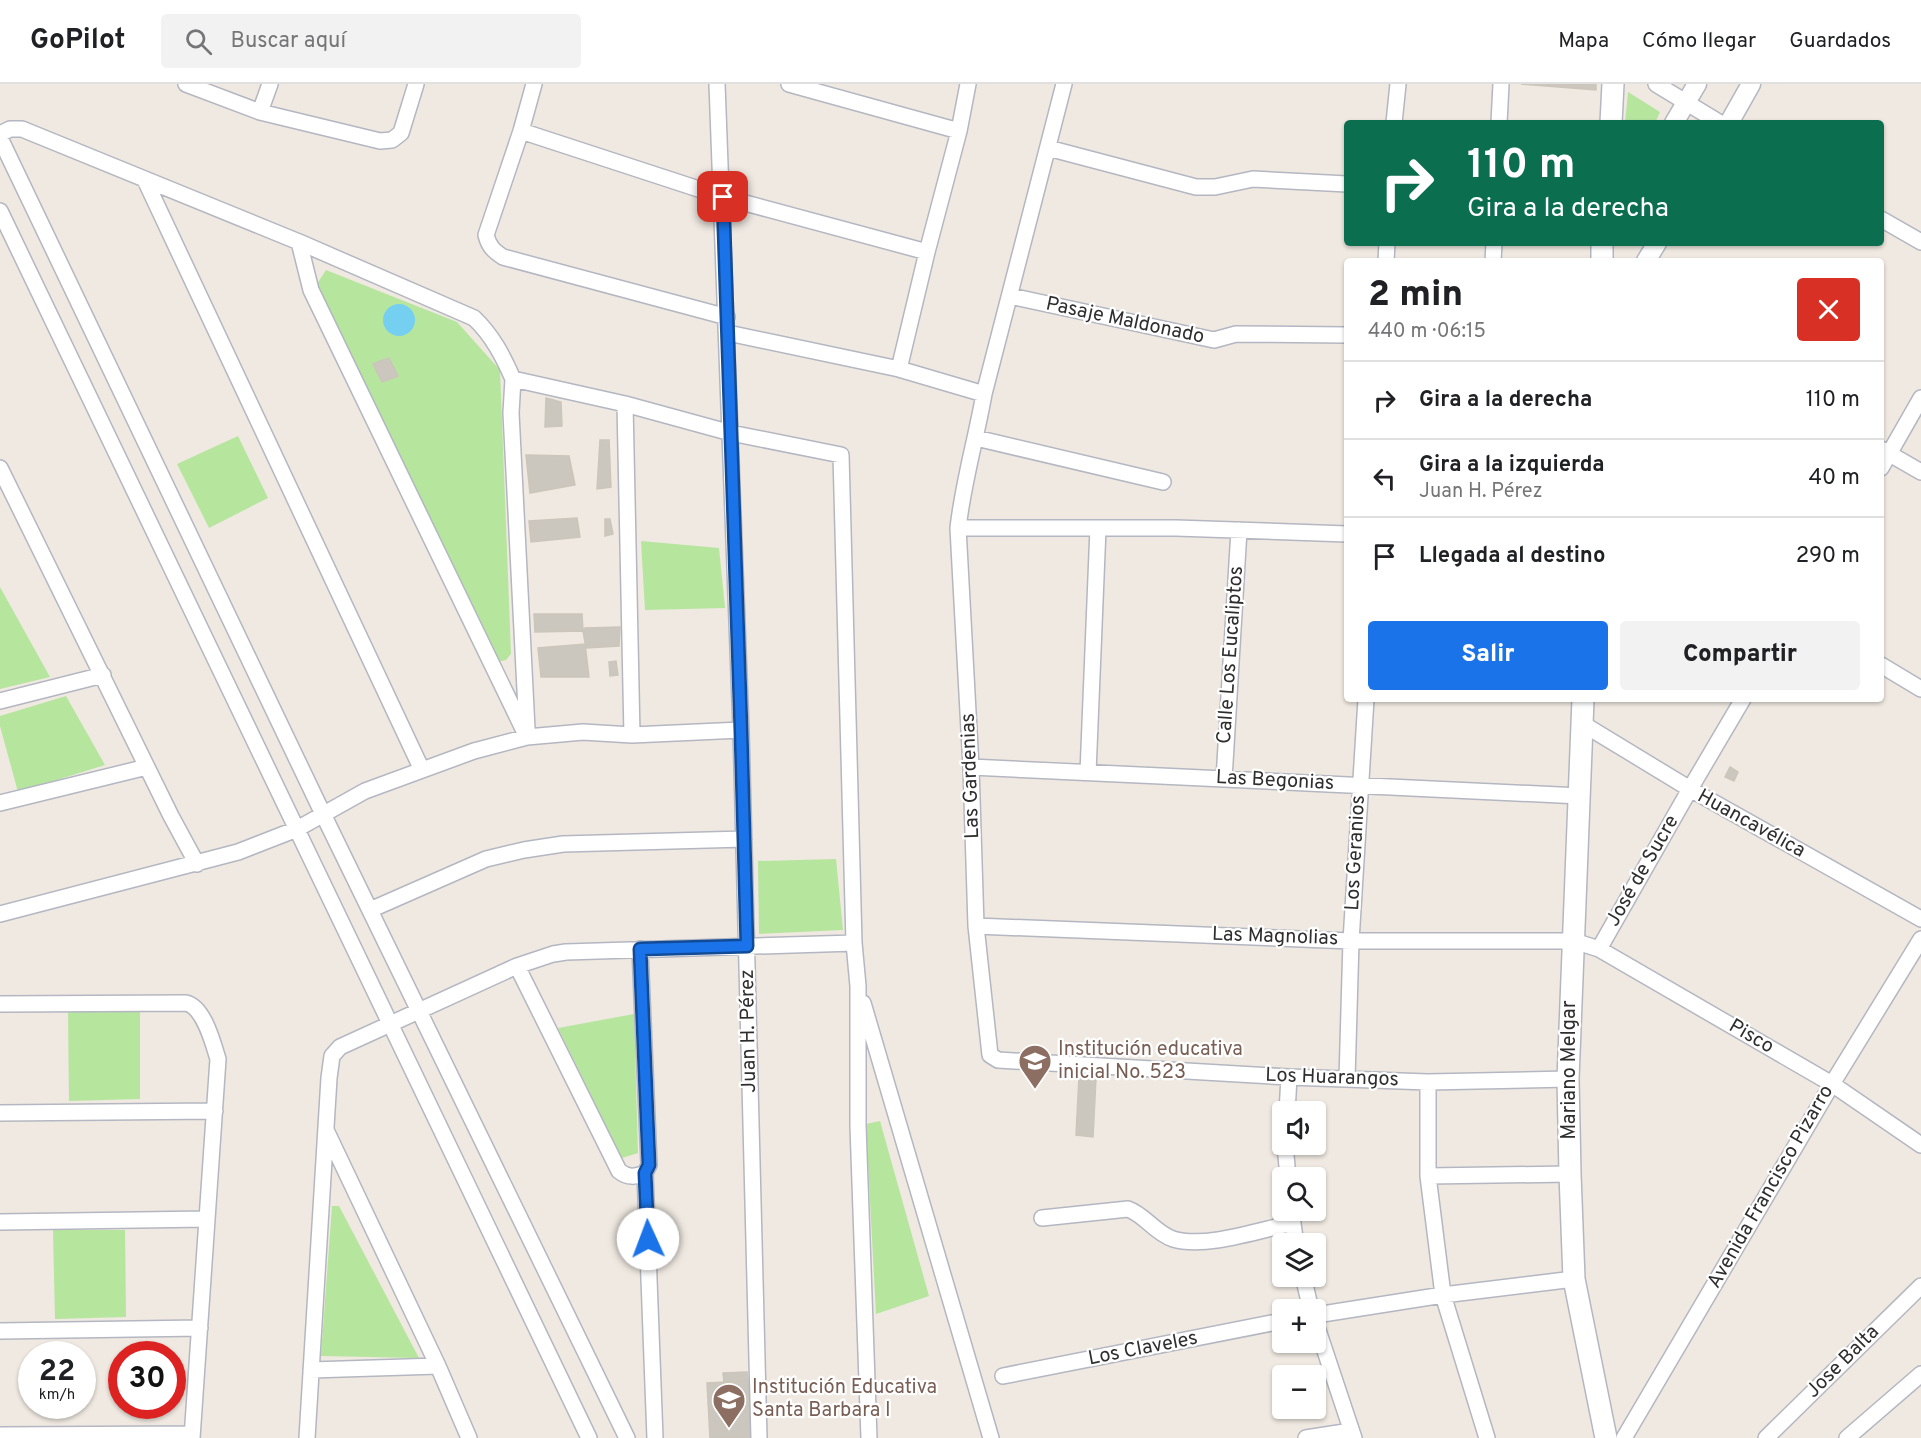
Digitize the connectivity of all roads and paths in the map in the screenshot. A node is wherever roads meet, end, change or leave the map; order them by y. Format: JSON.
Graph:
{"nodes":[{"id":1,"x":186,"y":84,"type":"edge"},
{"id":2,"x":270,"y":84,"type":"edge"},
{"id":3,"x":416,"y":84,"type":"edge"},
{"id":4,"x":534,"y":84,"type":"edge"},
{"id":5,"x":717,"y":84,"type":"edge"},
{"id":6,"x":789,"y":84,"type":"edge"},
{"id":7,"x":968,"y":84,"type":"edge"},
{"id":8,"x":1064,"y":84,"type":"edge"},
{"id":9,"x":1398,"y":84,"type":"edge"},
{"id":10,"x":1501,"y":84,"type":"edge"},
{"id":11,"x":1613,"y":84,"type":"edge"},
{"id":12,"x":1656,"y":84,"type":"edge"},
{"id":13,"x":1697,"y":84,"type":"edge"},
{"id":14,"x":1751,"y":84,"type":"edge"},
{"id":15,"x":1686,"y":103,"type":"junction"},
{"id":16,"x":260,"y":112,"type":"junction"},
{"id":17,"x":1394,"y":120,"type":"edge"},
{"id":18,"x":1500,"y":120,"type":"edge"},
{"id":19,"x":1611,"y":120,"type":"edge"},
{"id":20,"x":1676,"y":120,"type":"edge"},
{"id":21,"x":1715,"y":120,"type":"edge"},
{"id":22,"x":1731,"y":120,"type":"edge"},
{"id":23,"x":959,"y":130,"type":"junction"},
{"id":24,"x":521,"y":131,"type":"junction"},
{"id":25,"x":0,"y":136,"type":"edge"},
{"id":26,"x":1048,"y":148,"type":"junction"},
{"id":27,"x":145,"y":180,"type":"junction"},
{"id":28,"x":1344,"y":184,"type":"edge"},
{"id":29,"x":723,"y":197,"type":"junction"},
{"id":30,"x":0,"y":211,"type":"edge"},
{"id":31,"x":1884,"y":221,"type":"edge"},
{"id":32,"x":300,"y":242,"type":"junction"},
{"id":33,"x":1921,"y":242,"type":"edge"},
{"id":34,"x":927,"y":252,"type":"junction"},
{"id":35,"x":1010,"y":296,"type":"junction"},
{"id":36,"x":727,"y":317,"type":"junction"},
{"id":37,"x":728,"y":333,"type":"junction"},
{"id":38,"x":1344,"y":335,"type":"edge"},
{"id":39,"x":899,"y":369,"type":"junction"},
{"id":40,"x":513,"y":379,"type":"junction"},
{"id":41,"x":984,"y":394,"type":"junction"},
{"id":42,"x":1921,"y":398,"type":"edge"},
{"id":43,"x":625,"y":404,"type":"junction"},
{"id":44,"x":731,"y":433,"type":"junction"},
{"id":45,"x":976,"y":438,"type":"junction"},
{"id":46,"x":1885,"y":451,"type":"edge"},
{"id":47,"x":0,"y":468,"type":"edge"},
{"id":48,"x":1921,"y":472,"type":"edge"},
{"id":49,"x":1163,"y":482,"type":"dead end"},
{"id":50,"x":958,"y":528,"type":"junction"},
{"id":51,"x":1098,"y":528,"type":"junction"},
{"id":52,"x":1239,"y":530,"type":"junction"},
{"id":53,"x":1344,"y":534,"type":"edge"},
{"id":54,"x":1884,"y":666,"type":"edge"},
{"id":55,"x":103,"y":675,"type":"junction"},
{"id":56,"x":1921,"y":689,"type":"edge"},
{"id":57,"x":0,"y":701,"type":"edge"},
{"id":58,"x":1366,"y":702,"type":"edge"},
{"id":59,"x":1583,"y":702,"type":"edge"},
{"id":60,"x":1741,"y":702,"type":"edge"},
{"id":61,"x":1583,"y":724,"type":"junction"},
{"id":62,"x":741,"y":730,"type":"junction"},
{"id":63,"x":632,"y":735,"type":"junction"},
{"id":64,"x":527,"y":737,"type":"junction"},
{"id":65,"x":147,"y":767,"type":"junction"},
{"id":66,"x":971,"y":767,"type":"junction"},
{"id":67,"x":422,"y":770,"type":"junction"},
{"id":68,"x":1088,"y":772,"type":"junction"},
{"id":69,"x":1224,"y":779,"type":"junction"},
{"id":70,"x":1360,"y":785,"type":"junction"},
{"id":71,"x":1690,"y":789,"type":"junction"},
{"id":72,"x":1580,"y":796,"type":"junction"},
{"id":73,"x":0,"y":803,"type":"edge"},
{"id":74,"x":323,"y":814,"type":"junction"},
{"id":75,"x":297,"y":829,"type":"junction"},
{"id":76,"x":744,"y":839,"type":"junction"},
{"id":77,"x":197,"y":864,"type":"junction"},
{"id":78,"x":370,"y":910,"type":"junction"},
{"id":79,"x":0,"y":914,"type":"edge"},
{"id":80,"x":1921,"y":919,"type":"edge"},
{"id":81,"x":976,"y":926,"type":"junction"},
{"id":82,"x":1921,"y":939,"type":"edge"},
{"id":83,"x":1351,"y":940,"type":"junction"},
{"id":84,"x":1574,"y":941,"type":"junction"},
{"id":85,"x":854,"y":944,"type":"junction"},
{"id":86,"x":747,"y":946,"type":"junction"},
{"id":87,"x":640,"y":949,"type":"junction"},
{"id":88,"x":1599,"y":949,"type":"junction"},
{"id":89,"x":517,"y":966,"type":"junction"},
{"id":90,"x":858,"y":986,"type":"junction"},
{"id":91,"x":0,"y":1004,"type":"edge"},
{"id":92,"x":419,"y":1011,"type":"junction"},
{"id":93,"x":389,"y":1024,"type":"junction"},
{"id":94,"x":990,"y":1054,"type":"joint"},
{"id":95,"x":1289,"y":1077,"type":"junction"},
{"id":96,"x":1347,"y":1079,"type":"junction"},
{"id":97,"x":1568,"y":1079,"type":"junction"},
{"id":98,"x":1428,"y":1082,"type":"junction"},
{"id":99,"x":1832,"y":1084,"type":"junction"},
{"id":100,"x":1288,"y":1101,"type":"edge"},
{"id":101,"x":215,"y":1111,"type":"junction"},
{"id":102,"x":0,"y":1113,"type":"edge"},
{"id":103,"x":325,"y":1127,"type":"junction"},
{"id":104,"x":1921,"y":1145,"type":"edge"},
{"id":105,"x":645,"y":1173,"type":"junction"},
{"id":106,"x":1570,"y":1174,"type":"junction"},
{"id":107,"x":1428,"y":1176,"type":"junction"},
{"id":108,"x":1042,"y":1218,"type":"dead end"},
{"id":109,"x":207,"y":1219,"type":"junction"},
{"id":110,"x":1278,"y":1221,"type":"edge"},
{"id":111,"x":0,"y":1222,"type":"edge"},
{"id":112,"x":1574,"y":1279,"type":"junction"},
{"id":113,"x":1921,"y":1286,"type":"edge"},
{"id":114,"x":1443,"y":1295,"type":"junction"},
{"id":115,"x":1326,"y":1313,"type":"edge"},
{"id":116,"x":1272,"y":1324,"type":"edge"},
{"id":117,"x":200,"y":1328,"type":"junction"},
{"id":118,"x":0,"y":1330,"type":"edge"},
{"id":119,"x":1325,"y":1353,"type":"edge"},
{"id":120,"x":438,"y":1366,"type":"junction"},
{"id":121,"x":310,"y":1370,"type":"junction"},
{"id":122,"x":1921,"y":1374,"type":"edge"},
{"id":123,"x":1003,"y":1376,"type":"dead end"},
{"id":124,"x":1352,"y":1434,"type":"edge"},
{"id":125,"x":0,"y":1435,"type":"edge"},
{"id":126,"x":192,"y":1436,"type":"edge"},
{"id":127,"x":1607,"y":1436,"type":"edge"},
{"id":128,"x":306,"y":1438,"type":"edge"},
{"id":129,"x":469,"y":1438,"type":"edge"},
{"id":130,"x":589,"y":1438,"type":"edge"},
{"id":131,"x":627,"y":1438,"type":"edge"},
{"id":132,"x":655,"y":1438,"type":"edge"},
{"id":133,"x":759,"y":1438,"type":"edge"},
{"id":134,"x":869,"y":1438,"type":"edge"},
{"id":135,"x":991,"y":1438,"type":"edge"},
{"id":136,"x":1306,"y":1438,"type":"edge"},
{"id":137,"x":1486,"y":1438,"type":"edge"},
{"id":138,"x":1766,"y":1438,"type":"edge"},
{"id":139,"x":1847,"y":1438,"type":"edge"}],
"edges":[{"from":1,"to":16,"type":"street"},
{"from":2,"to":16,"type":"street"},
{"from":3,"to":16,"type":"street"},
{"from":4,"to":24,"type":"street"},
{"from":5,"to":29,"type":"street","name":"Juan H. Pérez"},
{"from":6,"to":23,"type":"street"},
{"from":7,"to":23,"type":"street"},
{"from":8,"to":26,"type":"street","name":"Las Gardenias"},
{"from":9,"to":17,"type":"street"},
{"from":10,"to":18,"type":"street"},
{"from":11,"to":19,"type":"main road"},
{"from":12,"to":15,"type":"street"},
{"from":13,"to":15,"type":"street"},
{"from":14,"to":22,"type":"street"},
{"from":15,"to":20,"type":"street"},
{"from":15,"to":21,"type":"street"},
{"from":23,"to":34,"type":"street"},
{"from":24,"to":29,"type":"street"},
{"from":24,"to":36,"type":"street"},
{"from":25,"to":27,"type":"street"},
{"from":25,"to":74,"type":"street"},
{"from":26,"to":28,"type":"street"},
{"from":26,"to":35,"type":"street","name":"Las Gardenias"},
{"from":27,"to":32,"type":"street"},
{"from":27,"to":67,"type":"street"},
{"from":29,"to":34,"type":"street"},
{"from":29,"to":36,"type":"street","name":"Juan H. Pérez"},
{"from":30,"to":75,"type":"street"},
{"from":31,"to":33,"type":"street"},
{"from":32,"to":40,"type":"street"},
{"from":32,"to":64,"type":"street"},
{"from":34,"to":39,"type":"street"},
{"from":35,"to":38,"type":"street","name":"Pasaje Maldonado"},
{"from":35,"to":41,"type":"street","name":"Las Gardenias"},
{"from":36,"to":37,"type":"street","name":"Juan H. Pérez"},
{"from":37,"to":39,"type":"street"},
{"from":37,"to":44,"type":"street","name":"Juan H. Pérez"},
{"from":39,"to":41,"type":"street"},
{"from":40,"to":43,"type":"street"},
{"from":40,"to":64,"type":"street"},
{"from":41,"to":45,"type":"street","name":"Las Gardenias"},
{"from":42,"to":46,"type":"street"},
{"from":43,"to":44,"type":"street"},
{"from":43,"to":63,"type":"street"},
{"from":44,"to":62,"type":"street","name":"Juan H. Pérez"},
{"from":44,"to":85,"type":"street"},
{"from":45,"to":49,"type":"street"},
{"from":45,"to":50,"type":"street","name":"Las Gardenias"},
{"from":46,"to":48,"type":"street"},
{"from":47,"to":55,"type":"street"},
{"from":50,"to":51,"type":"street"},
{"from":50,"to":66,"type":"street","name":"Las Gardenias"},
{"from":51,"to":52,"type":"street"},
{"from":51,"to":68,"type":"street"},
{"from":52,"to":53,"type":"street"},
{"from":52,"to":69,"type":"street","name":"Calle Los Eucaliptos"},
{"from":54,"to":56,"type":"street"},
{"from":55,"to":57,"type":"street"},
{"from":55,"to":65,"type":"street"},
{"from":58,"to":70,"type":"street","name":"Los Geranios"},
{"from":59,"to":61,"type":"main road","name":"Mariano Melgar"},
{"from":60,"to":71,"type":"street","name":"José de Sucre"},
{"from":61,"to":71,"type":"street","name":"Huancavélica"},
{"from":61,"to":72,"type":"main road","name":"Mariano Melgar"},
{"from":62,"to":63,"type":"street"},
{"from":62,"to":76,"type":"street","name":"Juan H. Pérez"},
{"from":63,"to":64,"type":"street"},
{"from":64,"to":67,"type":"street"},
{"from":65,"to":73,"type":"street"},
{"from":65,"to":77,"type":"street"},
{"from":66,"to":68,"type":"street","name":"Las Begonias"},
{"from":66,"to":81,"type":"street","name":"Las Gardenias"},
{"from":67,"to":74,"type":"street"},
{"from":68,"to":69,"type":"street","name":"Las Begonias"},
{"from":69,"to":70,"type":"street","name":"Las Begonias"},
{"from":70,"to":72,"type":"street","name":"Las Begonias"},
{"from":70,"to":83,"type":"street","name":"Los Geranios"},
{"from":71,"to":80,"type":"street","name":"Huancavélica"},
{"from":71,"to":88,"type":"street","name":"José de Sucre"},
{"from":72,"to":84,"type":"main road","name":"Mariano Melgar"},
{"from":74,"to":75,"type":"street"},
{"from":74,"to":78,"type":"street"},
{"from":75,"to":77,"type":"street"},
{"from":75,"to":93,"type":"street"},
{"from":76,"to":78,"type":"street"},
{"from":76,"to":86,"type":"street","name":"Juan H. Pérez"},
{"from":77,"to":79,"type":"street"},
{"from":78,"to":92,"type":"street"},
{"from":81,"to":83,"type":"street","name":"Las Magnolias"},
{"from":81,"to":94,"type":"street","name":"Las Gardenias"},
{"from":82,"to":99,"type":"street","name":"Avenida Francisco Pizarro"},
{"from":83,"to":84,"type":"street","name":"Las Magnolias"},
{"from":83,"to":96,"type":"street","name":"Los Geranios"},
{"from":84,"to":88,"type":"street","name":"Pisco"},
{"from":84,"to":97,"type":"main road","name":"Mariano Melgar"},
{"from":85,"to":86,"type":"street"},
{"from":85,"to":90,"type":"street"},
{"from":86,"to":87,"type":"street"},
{"from":86,"to":133,"type":"street","name":"Juan H. Pérez"},
{"from":87,"to":89,"type":"street"},
{"from":87,"to":105,"type":"street"},
{"from":88,"to":99,"type":"street","name":"Pisco"},
{"from":89,"to":92,"type":"street"},
{"from":89,"to":105,"type":"street"},
{"from":90,"to":134,"type":"street"},
{"from":90,"to":135,"type":"street"},
{"from":91,"to":101,"type":"street"},
{"from":92,"to":93,"type":"street"},
{"from":92,"to":131,"type":"street"},
{"from":93,"to":103,"type":"street"},
{"from":93,"to":130,"type":"street"},
{"from":94,"to":95,"type":"street","name":"Los Huarangos"},
{"from":95,"to":96,"type":"street","name":"Los Huarangos"},
{"from":95,"to":100,"type":"street"},
{"from":96,"to":98,"type":"street","name":"Los Huarangos"},
{"from":97,"to":98,"type":"street","name":"Los Huarangos"},
{"from":97,"to":106,"type":"main road","name":"Mariano Melgar"},
{"from":98,"to":107,"type":"street"},
{"from":99,"to":104,"type":"street","name":"Pisco"},
{"from":99,"to":127,"type":"street","name":"Avenida Francisco Pizarro"},
{"from":101,"to":102,"type":"street"},
{"from":101,"to":109,"type":"street"},
{"from":103,"to":120,"type":"street"},
{"from":103,"to":121,"type":"street"},
{"from":105,"to":132,"type":"street"},
{"from":106,"to":107,"type":"street"},
{"from":106,"to":112,"type":"main road","name":"Mariano Melgar"},
{"from":107,"to":114,"type":"street"},
{"from":108,"to":110,"type":"street"},
{"from":109,"to":111,"type":"street"},
{"from":109,"to":117,"type":"street"},
{"from":112,"to":114,"type":"street"},
{"from":112,"to":127,"type":"main road","name":"Mariano Melgar"},
{"from":113,"to":138,"type":"street","name":"Jose Balta"},
{"from":114,"to":115,"type":"street"},
{"from":114,"to":137,"type":"street"},
{"from":116,"to":123,"type":"street","name":"Los Claveles"},
{"from":117,"to":118,"type":"street"},
{"from":117,"to":126,"type":"street"},
{"from":119,"to":124,"type":"street"},
{"from":120,"to":121,"type":"street"},
{"from":120,"to":129,"type":"street"},
{"from":121,"to":128,"type":"street"},
{"from":122,"to":139,"type":"street"},
{"from":124,"to":136,"type":"street"},
{"from":125,"to":126,"type":"street"}]}
